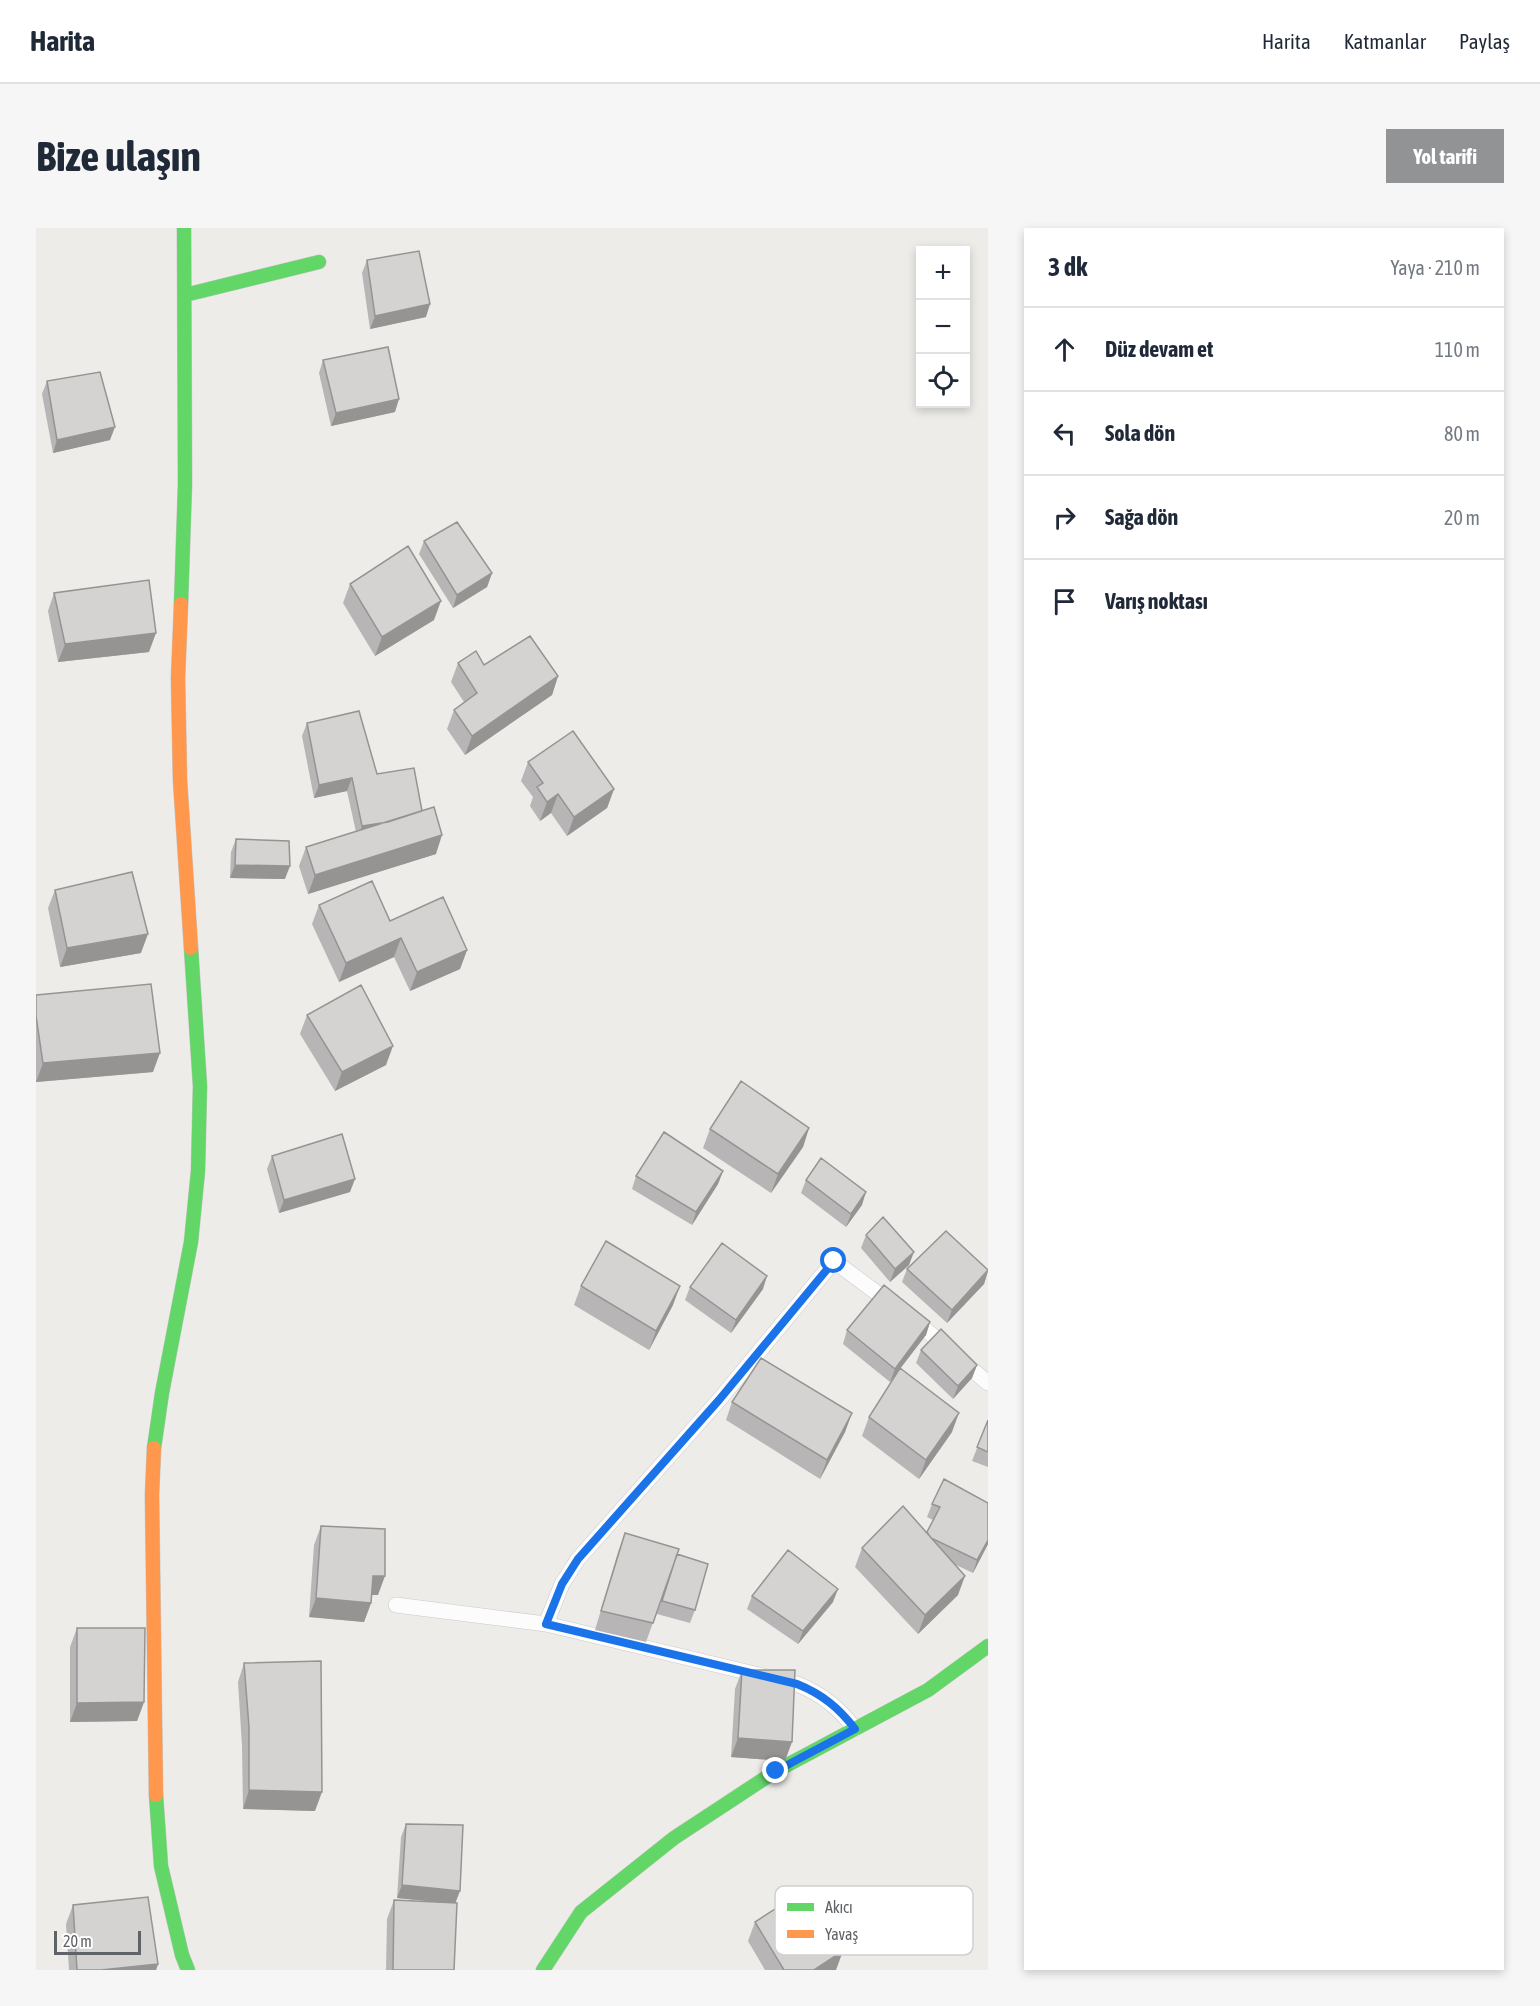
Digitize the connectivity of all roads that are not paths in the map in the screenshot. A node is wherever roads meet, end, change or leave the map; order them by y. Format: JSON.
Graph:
{"nodes":[{"id":1,"x":184,"y":228,"type":"edge"},
{"id":2,"x":319,"y":262,"type":"dead end"},
{"id":3,"x":185,"y":295,"type":"junction"},
{"id":4,"x":988,"y":1383,"type":"edge"},
{"id":5,"x":396,"y":1605,"type":"dead end"},
{"id":6,"x":546,"y":1624,"type":"junction"},
{"id":7,"x":988,"y":1646,"type":"edge"},
{"id":8,"x":855,"y":1729,"type":"junction"},
{"id":9,"x":188,"y":1970,"type":"edge"},
{"id":10,"x":543,"y":1970,"type":"edge"}],
"edges":[{"from":1,"to":3,"type":"street"},
{"from":2,"to":3,"type":"street"},
{"from":3,"to":9,"type":"street"},
{"from":4,"to":6,"type":"lane"},
{"from":5,"to":6,"type":"lane"},
{"from":6,"to":8,"type":"lane"},
{"from":7,"to":8,"type":"street"},
{"from":8,"to":10,"type":"street"}]}
